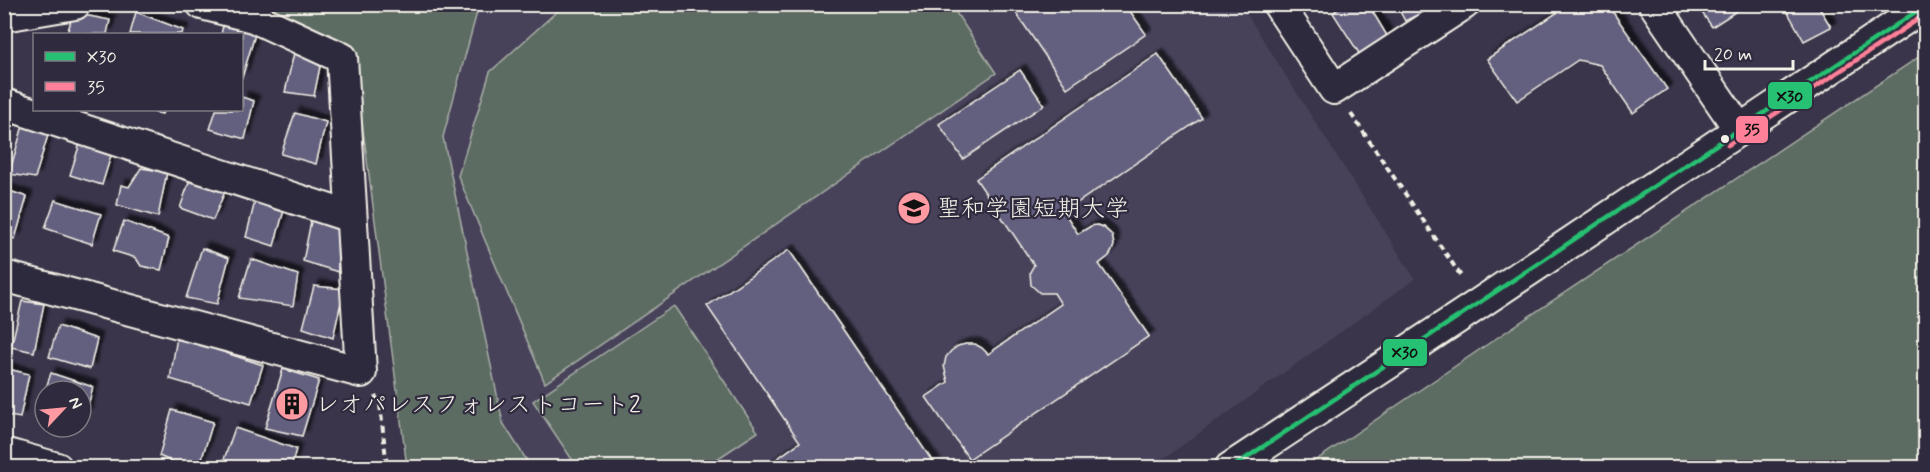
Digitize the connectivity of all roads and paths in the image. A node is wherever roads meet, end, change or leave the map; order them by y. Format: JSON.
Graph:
{"nodes":[{"id":1,"x":75,"y":4,"type":"edge"},
{"id":2,"x":202,"y":4,"type":"edge"},
{"id":3,"x":1278,"y":4,"type":"edge"},
{"id":4,"x":1464,"y":4,"type":"edge"},
{"id":5,"x":1654,"y":4,"type":"edge"},
{"id":6,"x":1926,"y":4,"type":"edge"},
{"id":7,"x":4,"y":16,"type":"edge"},
{"id":8,"x":1334,"y":88,"type":"junction"},
{"id":9,"x":4,"y":104,"type":"edge"},
{"id":10,"x":1739,"y":129,"type":"junction"},
{"id":11,"x":351,"y":217,"type":"junction"},
{"id":12,"x":4,"y":276,"type":"edge"},
{"id":13,"x":1464,"y":279,"type":"dead end"},
{"id":14,"x":361,"y":372,"type":"junction"},
{"id":15,"x":4,"y":453,"type":"edge"},
{"id":16,"x":54,"y":467,"type":"edge"},
{"id":17,"x":387,"y":468,"type":"edge"},
{"id":18,"x":1230,"y":468,"type":"edge"}],
"edges":[{"from":1,"to":7,"type":"street"},
{"from":2,"to":11,"type":"street"},
{"from":3,"to":8,"type":"street"},
{"from":4,"to":8,"type":"street"},
{"from":5,"to":10,"type":"street"},
{"from":6,"to":10,"type":"street"},
{"from":8,"to":13,"type":"path"},
{"from":9,"to":11,"type":"street"},
{"from":10,"to":18,"type":"street"},
{"from":11,"to":14,"type":"street"},
{"from":12,"to":14,"type":"street"},
{"from":14,"to":17,"type":"path"},
{"from":15,"to":16,"type":"street"}]}
